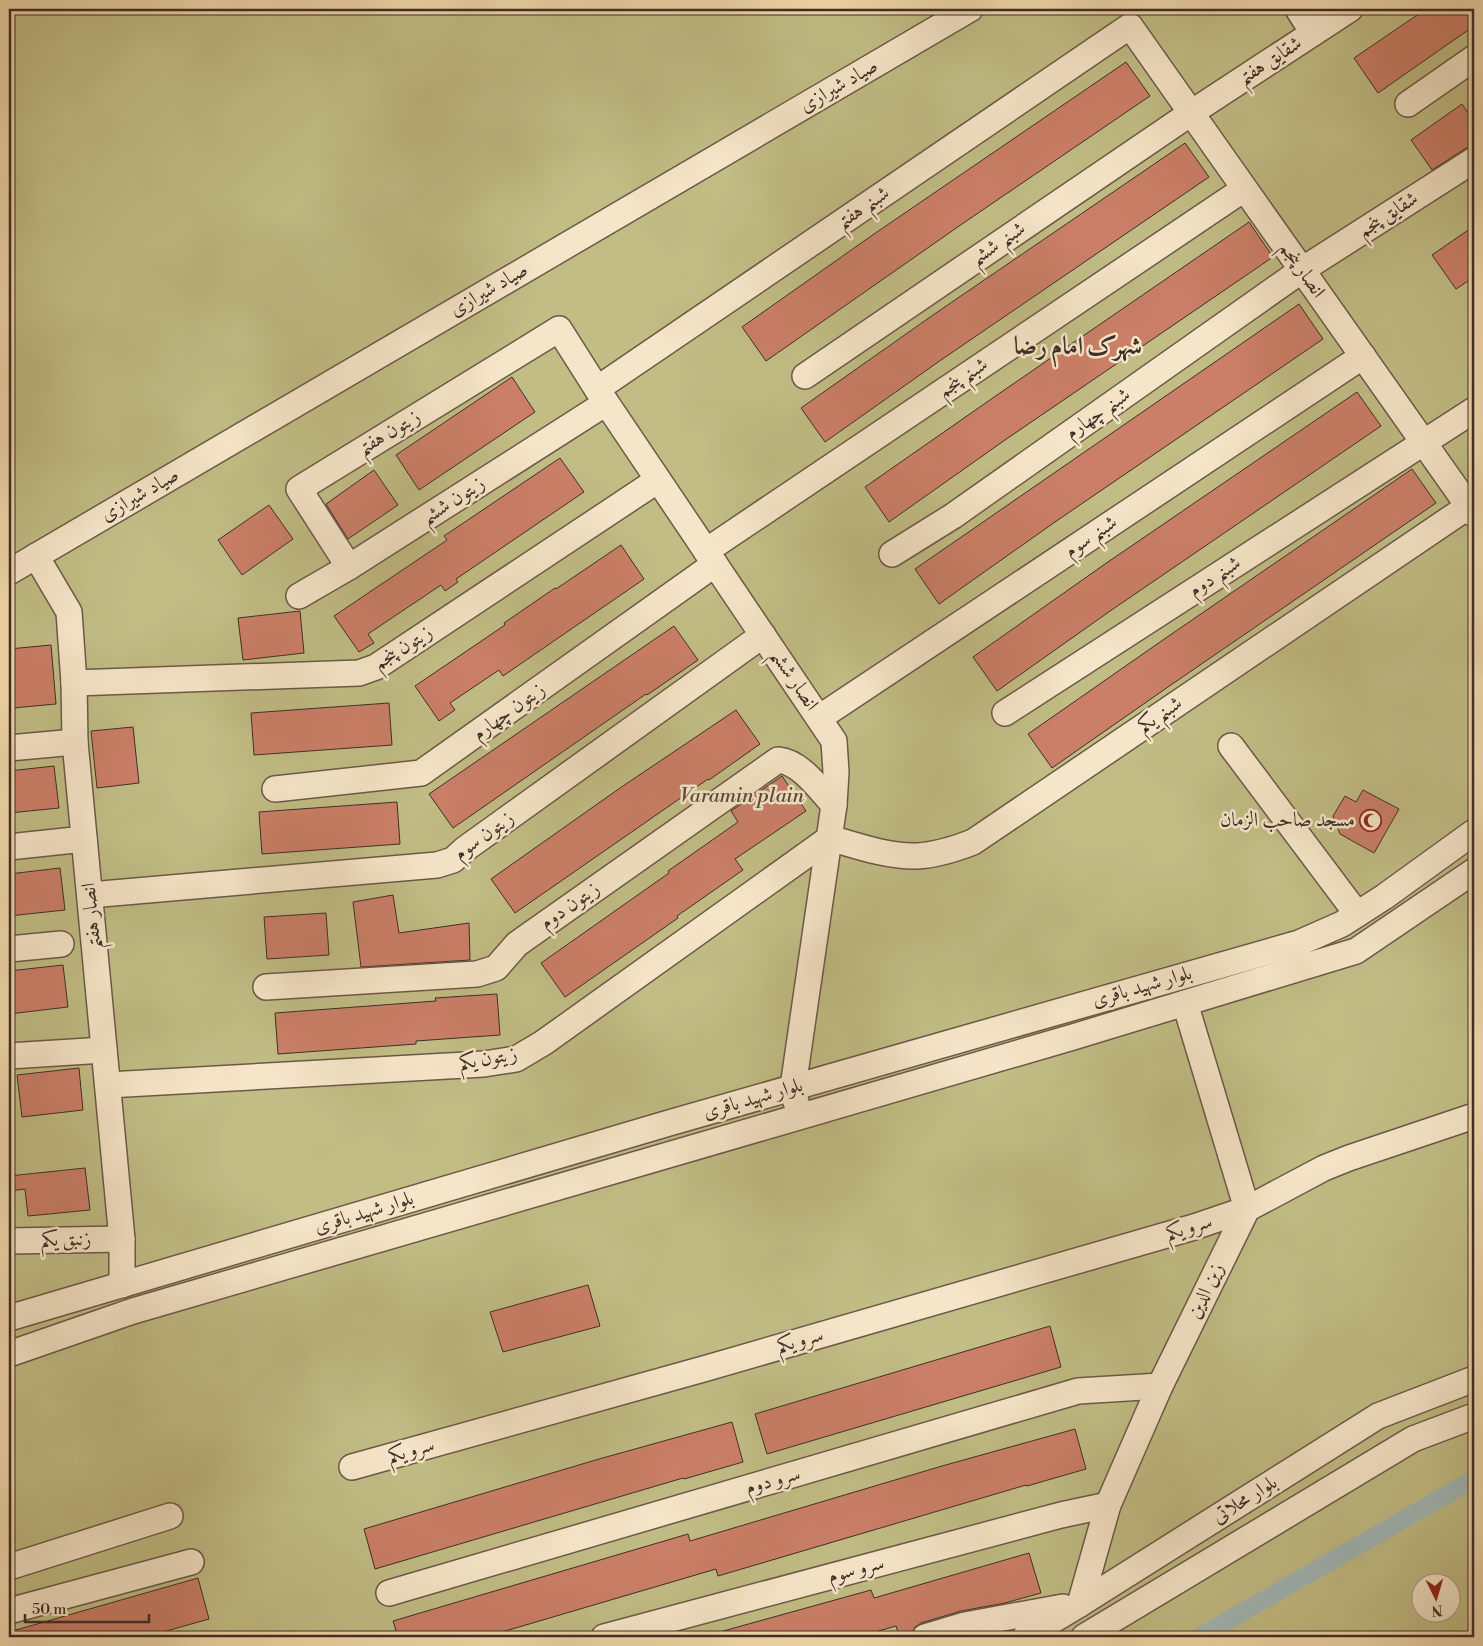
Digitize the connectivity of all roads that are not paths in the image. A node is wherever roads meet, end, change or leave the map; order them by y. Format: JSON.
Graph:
{"nodes":[{"id":1,"x":970,"y":9,"type":"edge"},
{"id":2,"x":1298,"y":9,"type":"edge"},
{"id":3,"x":1350,"y":9,"type":"edge"},
{"id":4,"x":1130,"y":26,"type":"joint"},
{"id":5,"x":1312,"y":33,"type":"junction"},
{"id":6,"x":1474,"y":58,"type":"edge"},
{"id":7,"x":1408,"y":104,"type":"dead end"},
{"id":8,"x":1191,"y":113,"type":"junction"},
{"id":9,"x":1474,"y":160,"type":"edge"},
{"id":10,"x":1244,"y":189,"type":"junction"},
{"id":11,"x":1302,"y":270,"type":"junction"},
{"id":12,"x":559,"y":329,"type":"joint"},
{"id":13,"x":1363,"y":356,"type":"junction"},
{"id":14,"x":805,"y":376,"type":"dead end"},
{"id":15,"x":601,"y":396,"type":"junction"},
{"id":16,"x":1474,"y":410,"type":"edge"},
{"id":17,"x":1425,"y":442,"type":"junction"},
{"id":18,"x":658,"y":480,"type":"junction"},
{"id":19,"x":1472,"y":510,"type":"edge"},
{"id":20,"x":892,"y":554,"type":"dead end"},
{"id":21,"x":36,"y":556,"type":"junction"},
{"id":22,"x":711,"y":557,"type":"junction"},
{"id":23,"x":349,"y":567,"type":"junction"},
{"id":24,"x":9,"y":572,"type":"edge"},
{"id":25,"x":299,"y":596,"type":"dead end"},
{"id":26,"x":763,"y":635,"type":"junction"},
{"id":27,"x":74,"y":683,"type":"junction"},
{"id":28,"x":1005,"y":713,"type":"dead end"},
{"id":29,"x":819,"y":718,"type":"junction"},
{"id":30,"x":75,"y":742,"type":"junction"},
{"id":31,"x":1231,"y":746,"type":"dead end"},
{"id":32,"x":9,"y":748,"type":"edge"},
{"id":33,"x":275,"y":789,"type":"dead end"},
{"id":34,"x":834,"y":805,"type":"junction"},
{"id":35,"x":1474,"y":832,"type":"edge"},
{"id":36,"x":830,"y":838,"type":"junction"},
{"id":37,"x":84,"y":839,"type":"junction"},
{"id":38,"x":9,"y":847,"type":"edge"},
{"id":39,"x":1474,"y":871,"type":"edge"},
{"id":40,"x":90,"y":895,"type":"junction"},
{"id":41,"x":1357,"y":914,"type":"junction"},
{"id":42,"x":61,"y":944,"type":"dead end"},
{"id":43,"x":9,"y":949,"type":"edge"},
{"id":44,"x":266,"y":987,"type":"dead end"},
{"id":45,"x":1185,"y":1003,"type":"junction"},
{"id":46,"x":104,"y":1050,"type":"junction"},
{"id":47,"x":9,"y":1056,"type":"edge"},
{"id":48,"x":108,"y":1085,"type":"junction"},
{"id":49,"x":793,"y":1087,"type":"junction"},
{"id":50,"x":1474,"y":1116,"type":"edge"},
{"id":51,"x":799,"y":1117,"type":"junction"},
{"id":52,"x":1247,"y":1209,"type":"junction"},
{"id":53,"x":122,"y":1239,"type":"junction"},
{"id":54,"x":9,"y":1241,"type":"edge"},
{"id":55,"x":122,"y":1285,"type":"junction"},
{"id":56,"x":9,"y":1318,"type":"edge"},
{"id":57,"x":9,"y":1354,"type":"edge"},
{"id":58,"x":1474,"y":1379,"type":"edge"},
{"id":59,"x":1160,"y":1386,"type":"junction"},
{"id":60,"x":1474,"y":1416,"type":"edge"},
{"id":61,"x":352,"y":1468,"type":"dead end"},
{"id":62,"x":1108,"y":1505,"type":"junction"},
{"id":63,"x":170,"y":1516,"type":"dead end"},
{"id":64,"x":191,"y":1562,"type":"dead end"},
{"id":65,"x":9,"y":1567,"type":"edge"},
{"id":66,"x":389,"y":1593,"type":"dead end"},
{"id":67,"x":1080,"y":1604,"type":"junction"},
{"id":68,"x":9,"y":1611,"type":"edge"},
{"id":69,"x":1091,"y":1633,"type":"edge"},
{"id":70,"x":604,"y":1637,"type":"edge"},
{"id":71,"x":925,"y":1637,"type":"edge"},
{"id":72,"x":1025,"y":1637,"type":"edge"}],
"edges":[{"from":1,"to":21,"type":"street","name":"صیاد شیرازی"},
{"from":2,"to":5,"type":"street"},
{"from":3,"to":5,"type":"street","name":"شقایق هفتم"},
{"from":4,"to":8,"type":"street","name":"انصار پنجم"},
{"from":4,"to":15,"type":"street","name":"شبنم هفتم"},
{"from":5,"to":8,"type":"street","name":"شقایق هفتم"},
{"from":6,"to":7,"type":"street"},
{"from":8,"to":10,"type":"street","name":"انصار پنجم"},
{"from":8,"to":14,"type":"street","name":"شبنم ششم"},
{"from":9,"to":11,"type":"street","name":"شقایق پنجم"},
{"from":10,"to":11,"type":"street","name":"انصار پنجم"},
{"from":10,"to":22,"type":"street","name":"شبنم پنجم"},
{"from":11,"to":13,"type":"street","name":"انصار پنجم"},
{"from":11,"to":20,"type":"street","name":"شبنم چهارم"},
{"from":12,"to":15,"type":"street","name":"انصار ششم"},
{"from":12,"to":23,"type":"street","name":"زیتون هفتم"},
{"from":13,"to":17,"type":"street","name":"انصار پنجم"},
{"from":13,"to":29,"type":"street","name":"شبنم سوم"},
{"from":15,"to":18,"type":"street","name":"انصار ششم"},
{"from":15,"to":23,"type":"street","name":"زیتون ششم"},
{"from":16,"to":17,"type":"street","name":"شبنم دوم"},
{"from":17,"to":19,"type":"street","name":"انصار پنجم"},
{"from":17,"to":28,"type":"street","name":"شبنم دوم"},
{"from":18,"to":22,"type":"street","name":"انصار ششم"},
{"from":18,"to":27,"type":"street","name":"زیتون پنجم"},
{"from":19,"to":36,"type":"street","name":"شبنم یکم"},
{"from":21,"to":24,"type":"street","name":"صیاد شیرازی"},
{"from":21,"to":27,"type":"street","name":"انصار هفتم"},
{"from":22,"to":26,"type":"street","name":"انصار ششم"},
{"from":22,"to":33,"type":"street","name":"زیتون چهارم"},
{"from":23,"to":25,"type":"street","name":"زیتون ششم"},
{"from":26,"to":29,"type":"street","name":"انصار ششم"},
{"from":26,"to":40,"type":"street","name":"زیتون سوم"},
{"from":27,"to":30,"type":"street","name":"انصار هفتم"},
{"from":29,"to":34,"type":"street","name":"انصار ششم"},
{"from":30,"to":32,"type":"street"},
{"from":30,"to":37,"type":"street","name":"انصار هفتم"},
{"from":31,"to":41,"type":"street"},
{"from":34,"to":36,"type":"street","name":"انصار ششم"},
{"from":34,"to":44,"type":"street","name":"زیتون دوم"},
{"from":35,"to":41,"type":"street","name":"بلوار شهید باقری"},
{"from":36,"to":48,"type":"street","name":"زیتون یکم"},
{"from":36,"to":49,"type":"street","name":"انصار ششم"},
{"from":37,"to":38,"type":"street"},
{"from":37,"to":40,"type":"street","name":"انصار هفتم"},
{"from":39,"to":45,"type":"street","name":"بلوار شهید باقری"},
{"from":40,"to":46,"type":"street","name":"انصار هفتم"},
{"from":41,"to":49,"type":"street","name":"بلوار شهید باقری"},
{"from":42,"to":43,"type":"street"},
{"from":45,"to":51,"type":"street","name":"بلوار شهید باقری"},
{"from":45,"to":52,"type":"street"},
{"from":46,"to":47,"type":"street"},
{"from":46,"to":48,"type":"street","name":"انصار هفتم"},
{"from":48,"to":53,"type":"street","name":"انصار هفتم"},
{"from":49,"to":51,"type":"street","name":"انصار ششم"},
{"from":49,"to":55,"type":"street","name":"بلوار شهید باقری"},
{"from":50,"to":52,"type":"street"},
{"from":51,"to":57,"type":"street","name":"بلوار شهید باقری"},
{"from":52,"to":59,"type":"street","name":"زین الدین"},
{"from":52,"to":61,"type":"street","name":"سرو یکم"},
{"from":53,"to":54,"type":"street","name":"زنبق یکم"},
{"from":53,"to":55,"type":"street","name":"انصار هفتم"},
{"from":55,"to":56,"type":"street","name":"بلوار شهید باقری"},
{"from":58,"to":67,"type":"street","name":"بلوار محلاتی"},
{"from":59,"to":62,"type":"street","name":"زین الدین"},
{"from":59,"to":66,"type":"street","name":"سرو دوم"},
{"from":60,"to":69,"type":"street","name":"بلوار محلاتی"},
{"from":62,"to":67,"type":"street","name":"زین الدین"},
{"from":62,"to":70,"type":"street","name":"سرو سوم"},
{"from":63,"to":65,"type":"street"},
{"from":64,"to":68,"type":"street"},
{"from":67,"to":69,"type":"street"},
{"from":67,"to":71,"type":"street"},
{"from":67,"to":72,"type":"street","name":"بلوار محلاتی"}]}
